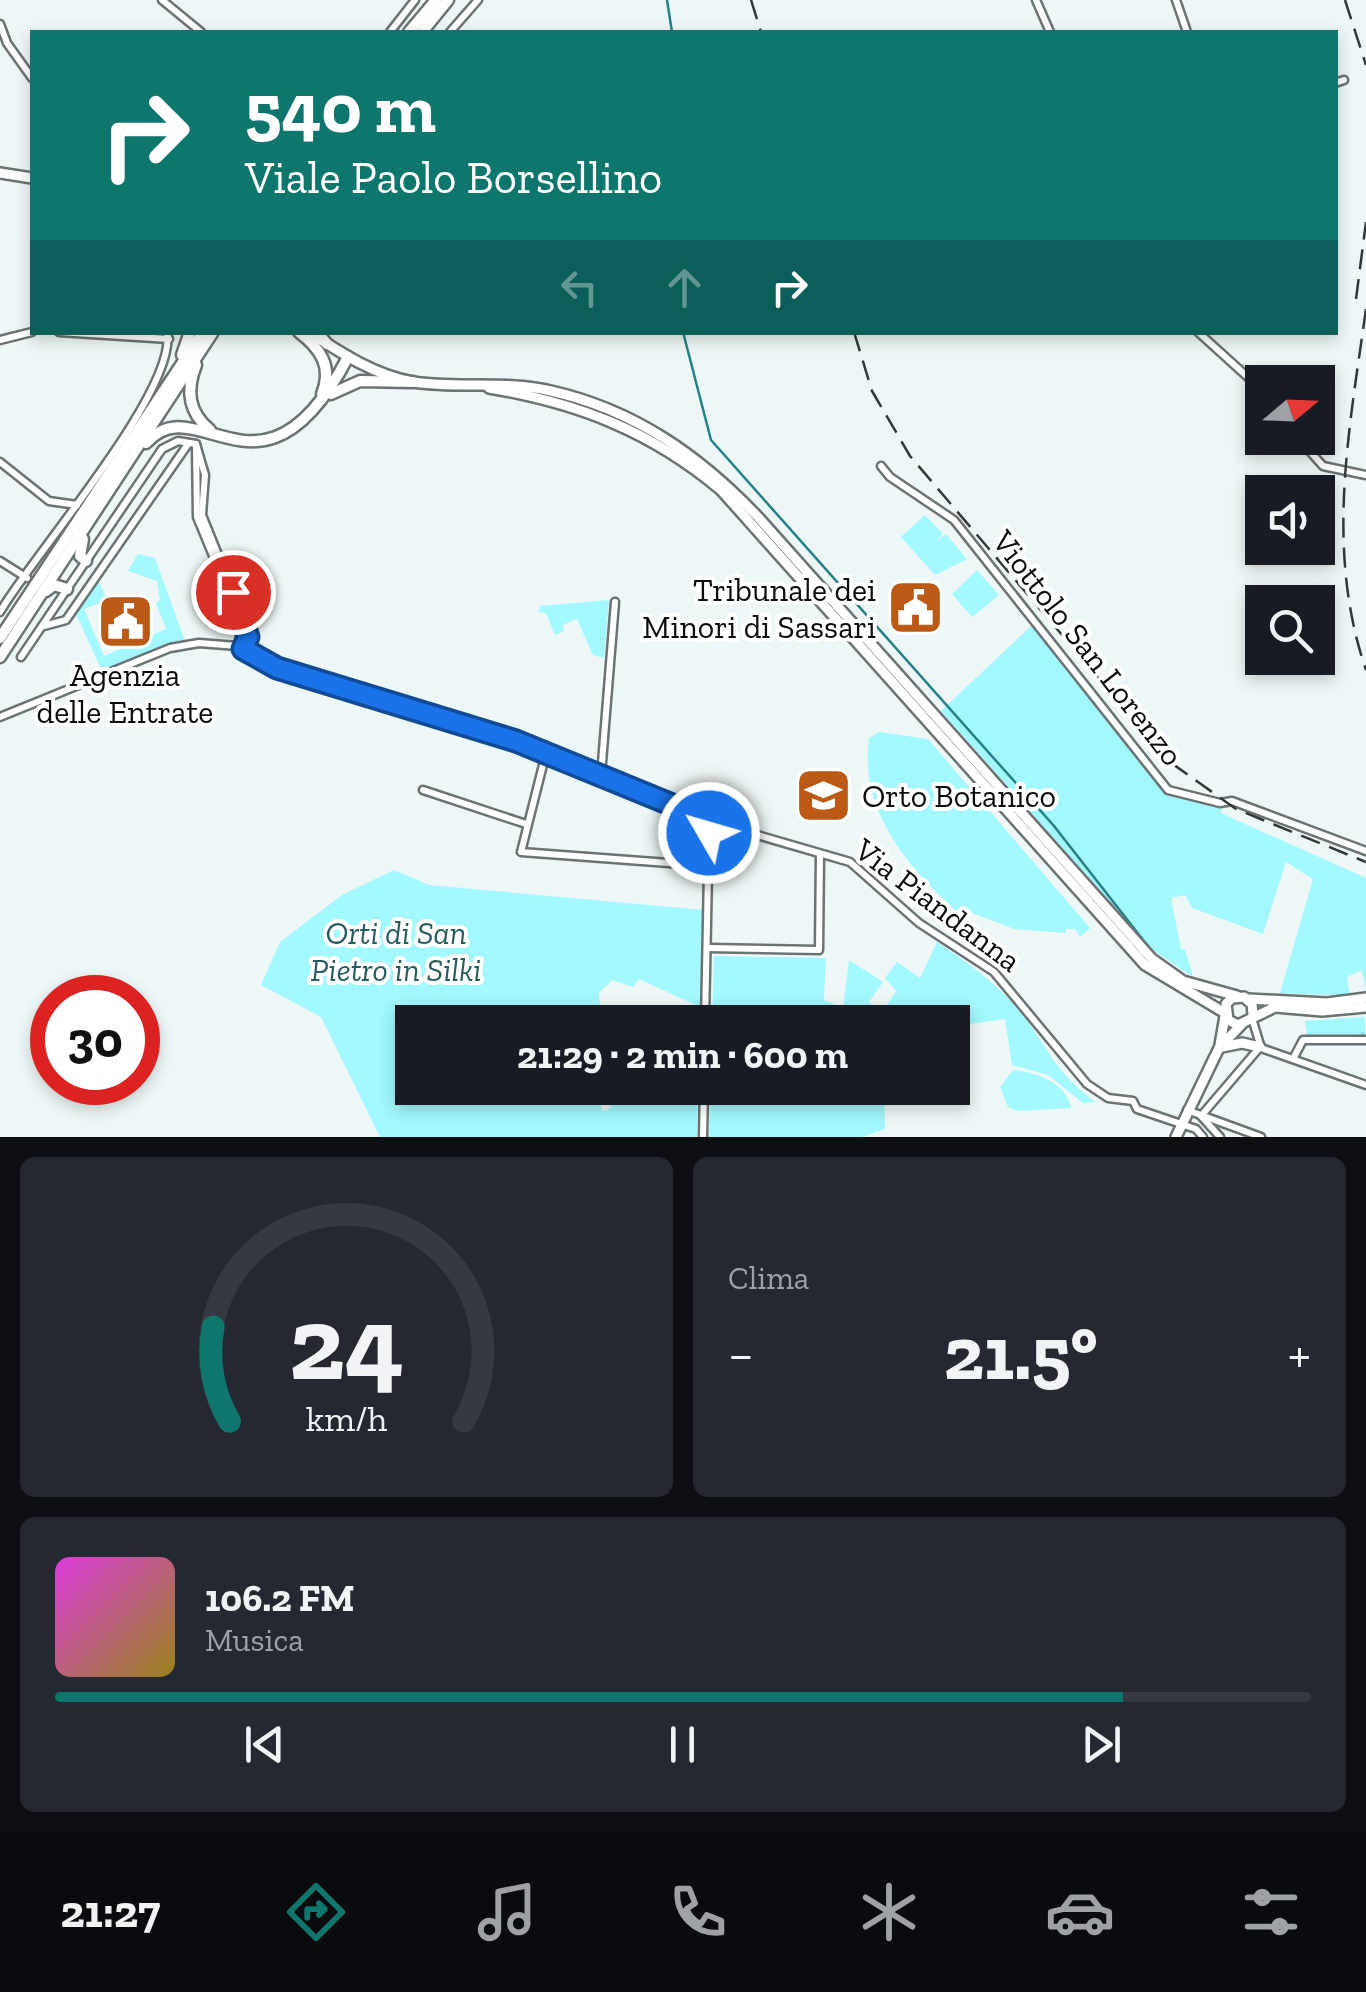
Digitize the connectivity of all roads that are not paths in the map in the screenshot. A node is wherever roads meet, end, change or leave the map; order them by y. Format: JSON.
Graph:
{"nodes":[{"id":1,"x":162,"y":0,"type":"edge"},
{"id":2,"x":414,"y":0,"type":"edge"},
{"id":3,"x":436,"y":0,"type":"edge"},
{"id":4,"x":448,"y":0,"type":"edge"},
{"id":5,"x":478,"y":0,"type":"edge"},
{"id":6,"x":1036,"y":0,"type":"edge"},
{"id":7,"x":1176,"y":0,"type":"edge"},
{"id":8,"x":0,"y":24,"type":"edge"},
{"id":9,"x":200,"y":30,"type":"edge"},
{"id":10,"x":392,"y":30,"type":"edge"},
{"id":11,"x":411,"y":30,"type":"edge"},
{"id":12,"x":424,"y":30,"type":"edge"},
{"id":13,"x":452,"y":30,"type":"edge"},
{"id":14,"x":1049,"y":30,"type":"edge"},
{"id":15,"x":1186,"y":30,"type":"edge"},
{"id":16,"x":30,"y":75,"type":"edge"},
{"id":17,"x":1344,"y":80,"type":"dead end"},
{"id":18,"x":1338,"y":82,"type":"edge"},
{"id":19,"x":0,"y":173,"type":"edge"},
{"id":20,"x":30,"y":178,"type":"edge"},
{"id":21,"x":30,"y":332,"type":"edge"},
{"id":22,"x":141,"y":335,"type":"edge"},
{"id":23,"x":189,"y":335,"type":"edge"},
{"id":24,"x":201,"y":335,"type":"edge"},
{"id":25,"x":212,"y":335,"type":"edge"},
{"id":26,"x":213,"y":335,"type":"edge"},
{"id":27,"x":303,"y":335,"type":"edge"},
{"id":28,"x":314,"y":335,"type":"edge"},
{"id":29,"x":320,"y":335,"type":"edge"},
{"id":30,"x":1201,"y":335,"type":"edge"},
{"id":31,"x":168,"y":336,"type":"edge"},
{"id":32,"x":0,"y":340,"type":"edge"},
{"id":33,"x":327,"y":344,"type":"junction"},
{"id":34,"x":348,"y":357,"type":"junction"},
{"id":35,"x":1245,"y":375,"type":"edge"},
{"id":36,"x":412,"y":382,"type":"junction"},
{"id":37,"x":472,"y":384,"type":"junction"},
{"id":38,"x":158,"y":400,"type":"junction"},
{"id":39,"x":315,"y":408,"type":"junction"},
{"id":40,"x":224,"y":439,"type":"junction"},
{"id":41,"x":192,"y":444,"type":"junction"},
{"id":42,"x":1313,"y":455,"type":"edge"},
{"id":43,"x":0,"y":462,"type":"edge"},
{"id":44,"x":881,"y":466,"type":"dead end"},
{"id":45,"x":1366,"y":474,"type":"edge"},
{"id":46,"x":106,"y":495,"type":"junction"},
{"id":47,"x":77,"y":505,"type":"junction"},
{"id":48,"x":89,"y":523,"type":"junction"},
{"id":49,"x":0,"y":561,"type":"edge"},
{"id":50,"x":85,"y":562,"type":"junction"},
{"id":51,"x":27,"y":578,"type":"junction"},
{"id":52,"x":67,"y":589,"type":"junction"},
{"id":53,"x":41,"y":594,"type":"junction"},
{"id":54,"x":614,"y":602,"type":"dead end"},
{"id":55,"x":0,"y":612,"type":"edge"},
{"id":56,"x":42,"y":626,"type":"junction"},
{"id":57,"x":0,"y":638,"type":"edge"},
{"id":58,"x":241,"y":648,"type":"junction"},
{"id":59,"x":0,"y":657,"type":"edge"},
{"id":60,"x":21,"y":657,"type":"dead end"},
{"id":61,"x":0,"y":716,"type":"edge"},
{"id":62,"x":546,"y":753,"type":"junction"},
{"id":63,"x":600,"y":776,"type":"junction"},
{"id":64,"x":423,"y":790,"type":"dead end"},
{"id":65,"x":709,"y":820,"type":"junction"},
{"id":66,"x":526,"y":824,"type":"junction"},
{"id":67,"x":1366,"y":851,"type":"edge"},
{"id":68,"x":820,"y":853,"type":"junction"},
{"id":69,"x":709,"y":866,"type":"junction"},
{"id":70,"x":707,"y":948,"type":"junction"},
{"id":71,"x":1242,"y":998,"type":"junction"},
{"id":72,"x":1366,"y":998,"type":"edge"},
{"id":73,"x":705,"y":1005,"type":"edge"},
{"id":74,"x":1366,"y":1008,"type":"edge"},
{"id":75,"x":1224,"y":1018,"type":"junction"},
{"id":76,"x":1250,"y":1020,"type":"junction"},
{"id":77,"x":1366,"y":1040,"type":"edge"},
{"id":78,"x":1258,"y":1042,"type":"junction"},
{"id":79,"x":1219,"y":1048,"type":"junction"},
{"id":80,"x":1293,"y":1059,"type":"junction"},
{"id":81,"x":1366,"y":1074,"type":"edge"},
{"id":82,"x":1364,"y":1085,"type":"edge"},
{"id":83,"x":704,"y":1105,"type":"edge"},
{"id":84,"x":1187,"y":1110,"type":"junction"},
{"id":85,"x":1201,"y":1116,"type":"junction"},
{"id":86,"x":1180,"y":1123,"type":"junction"},
{"id":87,"x":703,"y":1137,"type":"edge"},
{"id":88,"x":1176,"y":1137,"type":"edge"},
{"id":89,"x":1204,"y":1137,"type":"edge"},
{"id":90,"x":1220,"y":1137,"type":"edge"},
{"id":91,"x":1261,"y":1137,"type":"edge"}],
"edges":[{"from":1,"to":9,"type":"street"},
{"from":2,"to":10,"type":"street"},
{"from":3,"to":11,"type":"highway"},
{"from":4,"to":12,"type":"highway"},
{"from":5,"to":13,"type":"street"},
{"from":6,"to":14,"type":"street"},
{"from":7,"to":15,"type":"street"},
{"from":8,"to":16,"type":"street"},
{"from":17,"to":18,"type":"street"},
{"from":19,"to":20,"type":"main road"},
{"from":21,"to":32,"type":"street"},
{"from":22,"to":31,"type":"street"},
{"from":23,"to":38,"type":"highway"},
{"from":24,"to":38,"type":"highway"},
{"from":25,"to":46,"type":"highway"},
{"from":26,"to":40,"type":"highway"},
{"from":27,"to":39,"type":"highway"},
{"from":28,"to":33,"type":"main road"},
{"from":29,"to":33,"type":"highway"},
{"from":30,"to":35,"type":"street"},
{"from":31,"to":47,"type":"street"},
{"from":33,"to":34,"type":"main road"},
{"from":34,"to":36,"type":"main road"},
{"from":34,"to":39,"type":"highway"},
{"from":36,"to":37,"type":"main road"},
{"from":36,"to":39,"type":"highway"},
{"from":37,"to":71,"type":"main road"},
{"from":37,"to":75,"type":"main road"},
{"from":38,"to":57,"type":"highway"},
{"from":39,"to":40,"type":"highway"},
{"from":40,"to":46,"type":"highway"},
{"from":41,"to":50,"type":"street"},
{"from":41,"to":56,"type":"street"},
{"from":41,"to":58,"type":"street"},
{"from":42,"to":45,"type":"street"},
{"from":43,"to":47,"type":"street"},
{"from":44,"to":67,"type":"street","name":"Viottolo San Lorenzo"},
{"from":46,"to":48,"type":"highway"},
{"from":47,"to":51,"type":"street"},
{"from":48,"to":50,"type":"highway"},
{"from":48,"to":53,"type":"highway"},
{"from":49,"to":51,"type":"street"},
{"from":50,"to":52,"type":"street"},
{"from":51,"to":55,"type":"street"},
{"from":52,"to":53,"type":"highway"},
{"from":52,"to":56,"type":"street"},
{"from":53,"to":59,"type":"highway"},
{"from":54,"to":63,"type":"street"},
{"from":56,"to":60,"type":"street"},
{"from":58,"to":61,"type":"street","name":"Via Piandanna"},
{"from":58,"to":62,"type":"street","name":"Via Piandanna"},
{"from":62,"to":63,"type":"street","name":"Via Piandanna"},
{"from":62,"to":66,"type":"street"},
{"from":63,"to":65,"type":"street","name":"Via Piandanna"},
{"from":64,"to":66,"type":"street"},
{"from":65,"to":68,"type":"street","name":"Via Piandanna"},
{"from":65,"to":69,"type":"street"},
{"from":66,"to":69,"type":"street"},
{"from":68,"to":70,"type":"street"},
{"from":68,"to":86,"type":"street","name":"Via Piandanna"},
{"from":69,"to":70,"type":"street"},
{"from":70,"to":73,"type":"street"},
{"from":71,"to":72,"type":"main road"},
{"from":71,"to":75,"type":"main road"},
{"from":71,"to":76,"type":"main road"},
{"from":74,"to":76,"type":"main road"},
{"from":75,"to":76,"type":"main road"},
{"from":75,"to":79,"type":"main road"},
{"from":76,"to":78,"type":"street"},
{"from":76,"to":79,"type":"main road"},
{"from":77,"to":80,"type":"street"},
{"from":78,"to":79,"type":"main road"},
{"from":78,"to":80,"type":"street"},
{"from":78,"to":85,"type":"street"},
{"from":79,"to":84,"type":"main road"},
{"from":80,"to":82,"type":"street"},
{"from":81,"to":82,"type":"street"},
{"from":83,"to":87,"type":"street"},
{"from":84,"to":85,"type":"street"},
{"from":84,"to":86,"type":"main road"},
{"from":85,"to":90,"type":"street"},
{"from":85,"to":91,"type":"street"},
{"from":86,"to":88,"type":"main road"},
{"from":86,"to":89,"type":"street","name":"Via Piandanna"}]}
